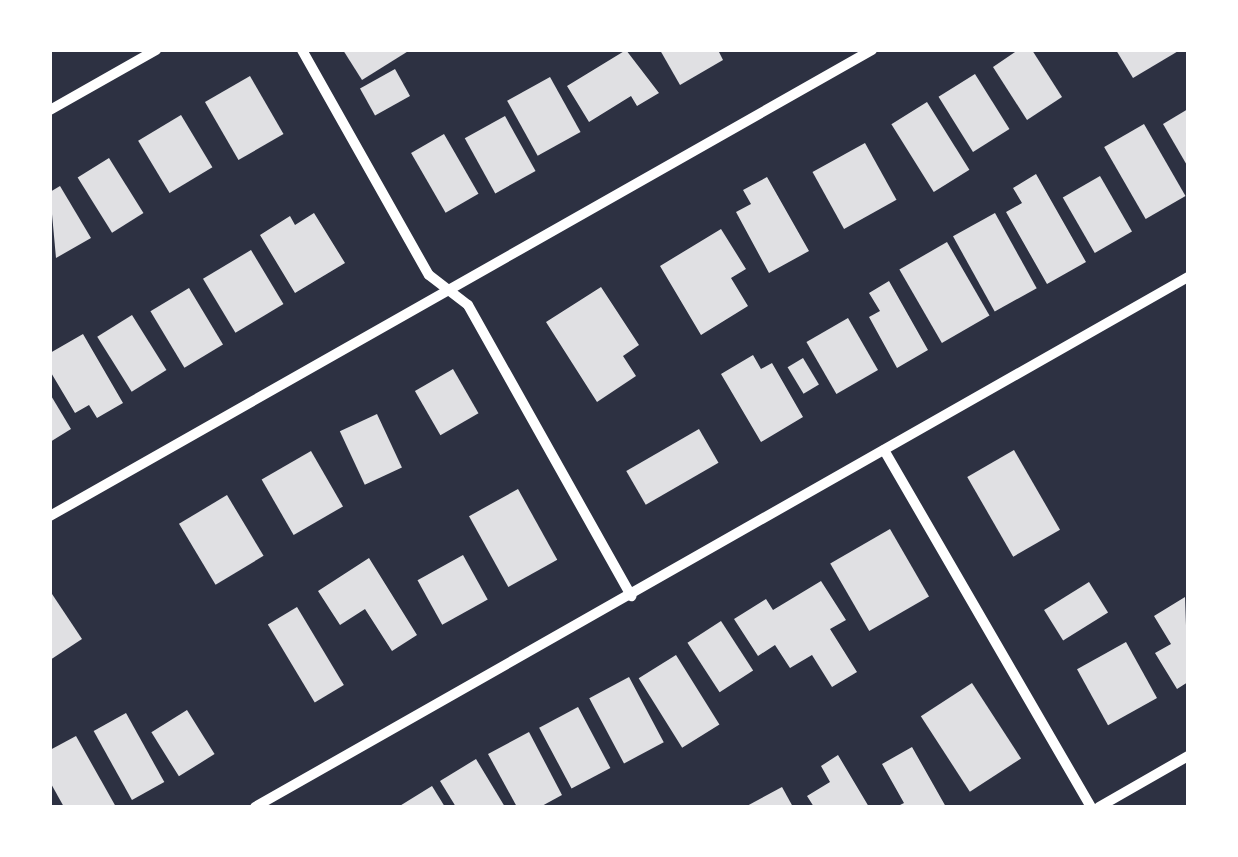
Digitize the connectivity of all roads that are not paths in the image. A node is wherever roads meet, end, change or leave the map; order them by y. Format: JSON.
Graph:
{"nodes":[{"id":1,"x":156,"y":50,"type":"edge"},
{"id":2,"x":302,"y":50,"type":"edge"},
{"id":3,"x":872,"y":50,"type":"edge"},
{"id":4,"x":50,"y":110,"type":"edge"},
{"id":5,"x":1188,"y":277,"type":"edge"},
{"id":6,"x":448,"y":290,"type":"junction"},
{"id":7,"x":884,"y":450,"type":"junction"},
{"id":8,"x":50,"y":516,"type":"edge"},
{"id":9,"x":631,"y":596,"type":"junction"},
{"id":10,"x":1188,"y":756,"type":"edge"},
{"id":11,"x":255,"y":807,"type":"edge"},
{"id":12,"x":1091,"y":807,"type":"edge"},
{"id":13,"x":1099,"y":807,"type":"edge"}],
"edges":[{"from":1,"to":4,"type":"street"},
{"from":2,"to":6,"type":"street"},
{"from":3,"to":6,"type":"street"},
{"from":5,"to":7,"type":"street"},
{"from":6,"to":8,"type":"street"},
{"from":6,"to":9,"type":"street"},
{"from":7,"to":9,"type":"street"},
{"from":7,"to":12,"type":"street"},
{"from":9,"to":11,"type":"street"},
{"from":10,"to":13,"type":"street"}]}
